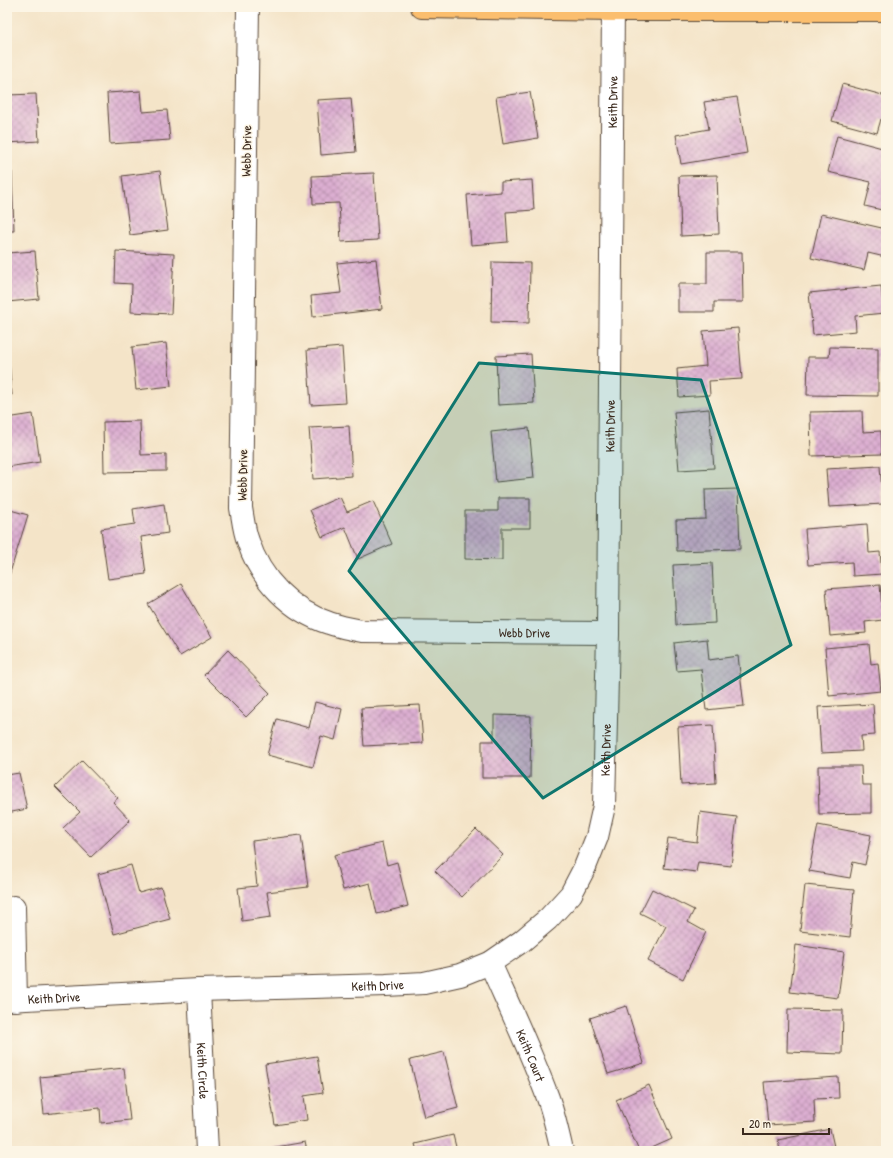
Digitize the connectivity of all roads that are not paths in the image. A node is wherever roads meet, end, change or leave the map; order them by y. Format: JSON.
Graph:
{"nodes":[{"id":1,"x":248,"y":7,"type":"edge"},
{"id":2,"x":422,"y":7,"type":"edge"},
{"id":3,"x":613,"y":8,"type":"edge"},
{"id":4,"x":886,"y":10,"type":"edge"},
{"id":5,"x":608,"y":633,"type":"junction"},
{"id":6,"x":14,"y":906,"type":"dead end"},
{"id":7,"x":490,"y":963,"type":"junction"},
{"id":8,"x":199,"y":990,"type":"junction"},
{"id":9,"x":12,"y":1000,"type":"edge"},
{"id":10,"x":207,"y":1151,"type":"edge"},
{"id":11,"x":562,"y":1151,"type":"edge"}],
"edges":[{"from":1,"to":5,"type":"street","name":"Webb Drive"},
{"from":2,"to":3,"type":"main road"},
{"from":3,"to":4,"type":"main road"},
{"from":3,"to":5,"type":"street","name":"Keith Drive"},
{"from":5,"to":7,"type":"street","name":"Keith Drive"},
{"from":6,"to":9,"type":"street"},
{"from":7,"to":8,"type":"street","name":"Keith Drive"},
{"from":7,"to":11,"type":"street","name":"Keith Court"},
{"from":8,"to":9,"type":"street","name":"Keith Drive"},
{"from":8,"to":10,"type":"street","name":"Keith Circle"}]}
